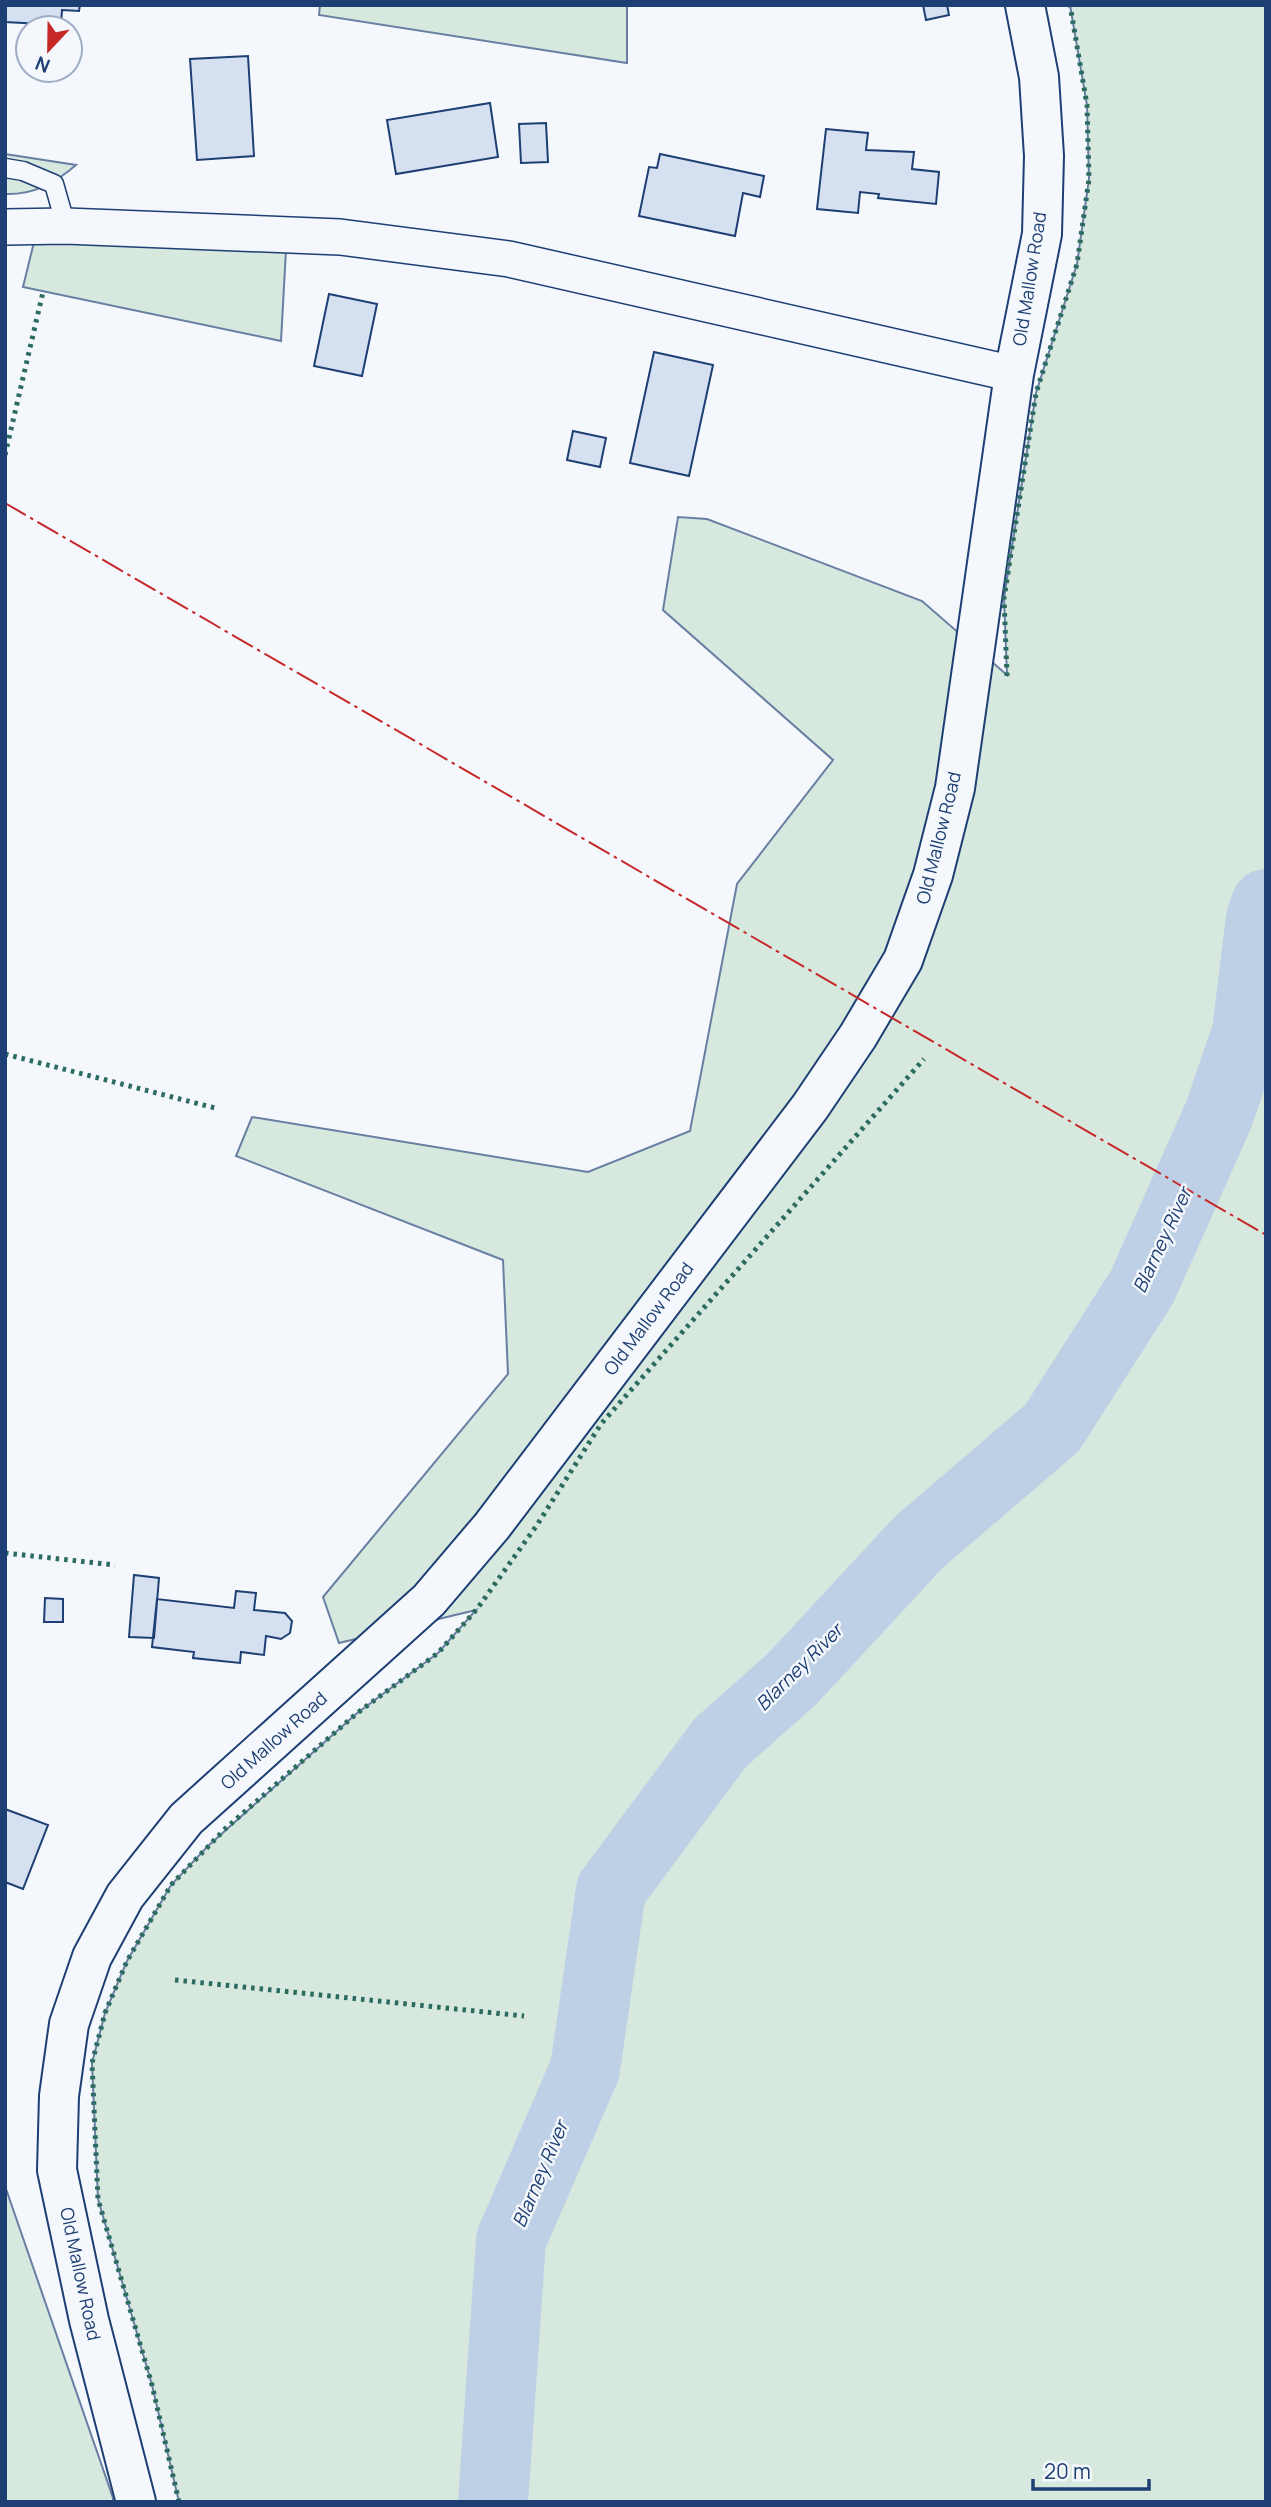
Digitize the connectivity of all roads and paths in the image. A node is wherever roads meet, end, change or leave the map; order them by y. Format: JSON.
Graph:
{"nodes":[{"id":1,"x":1025,"y":5,"type":"edge"},
{"id":2,"x":5,"y":168,"type":"edge"},
{"id":3,"x":66,"y":226,"type":"junction"},
{"id":4,"x":5,"y":227,"type":"edge"},
{"id":5,"x":1014,"y":374,"type":"junction"},
{"id":6,"x":136,"y":2502,"type":"edge"}],
"edges":[{"from":1,"to":5,"type":"street","name":"Old Mallow Road"},
{"from":2,"to":3,"type":"lane"},
{"from":3,"to":4,"type":"street"},
{"from":3,"to":5,"type":"street"},
{"from":5,"to":6,"type":"street","name":"Old Mallow Road"}]}
